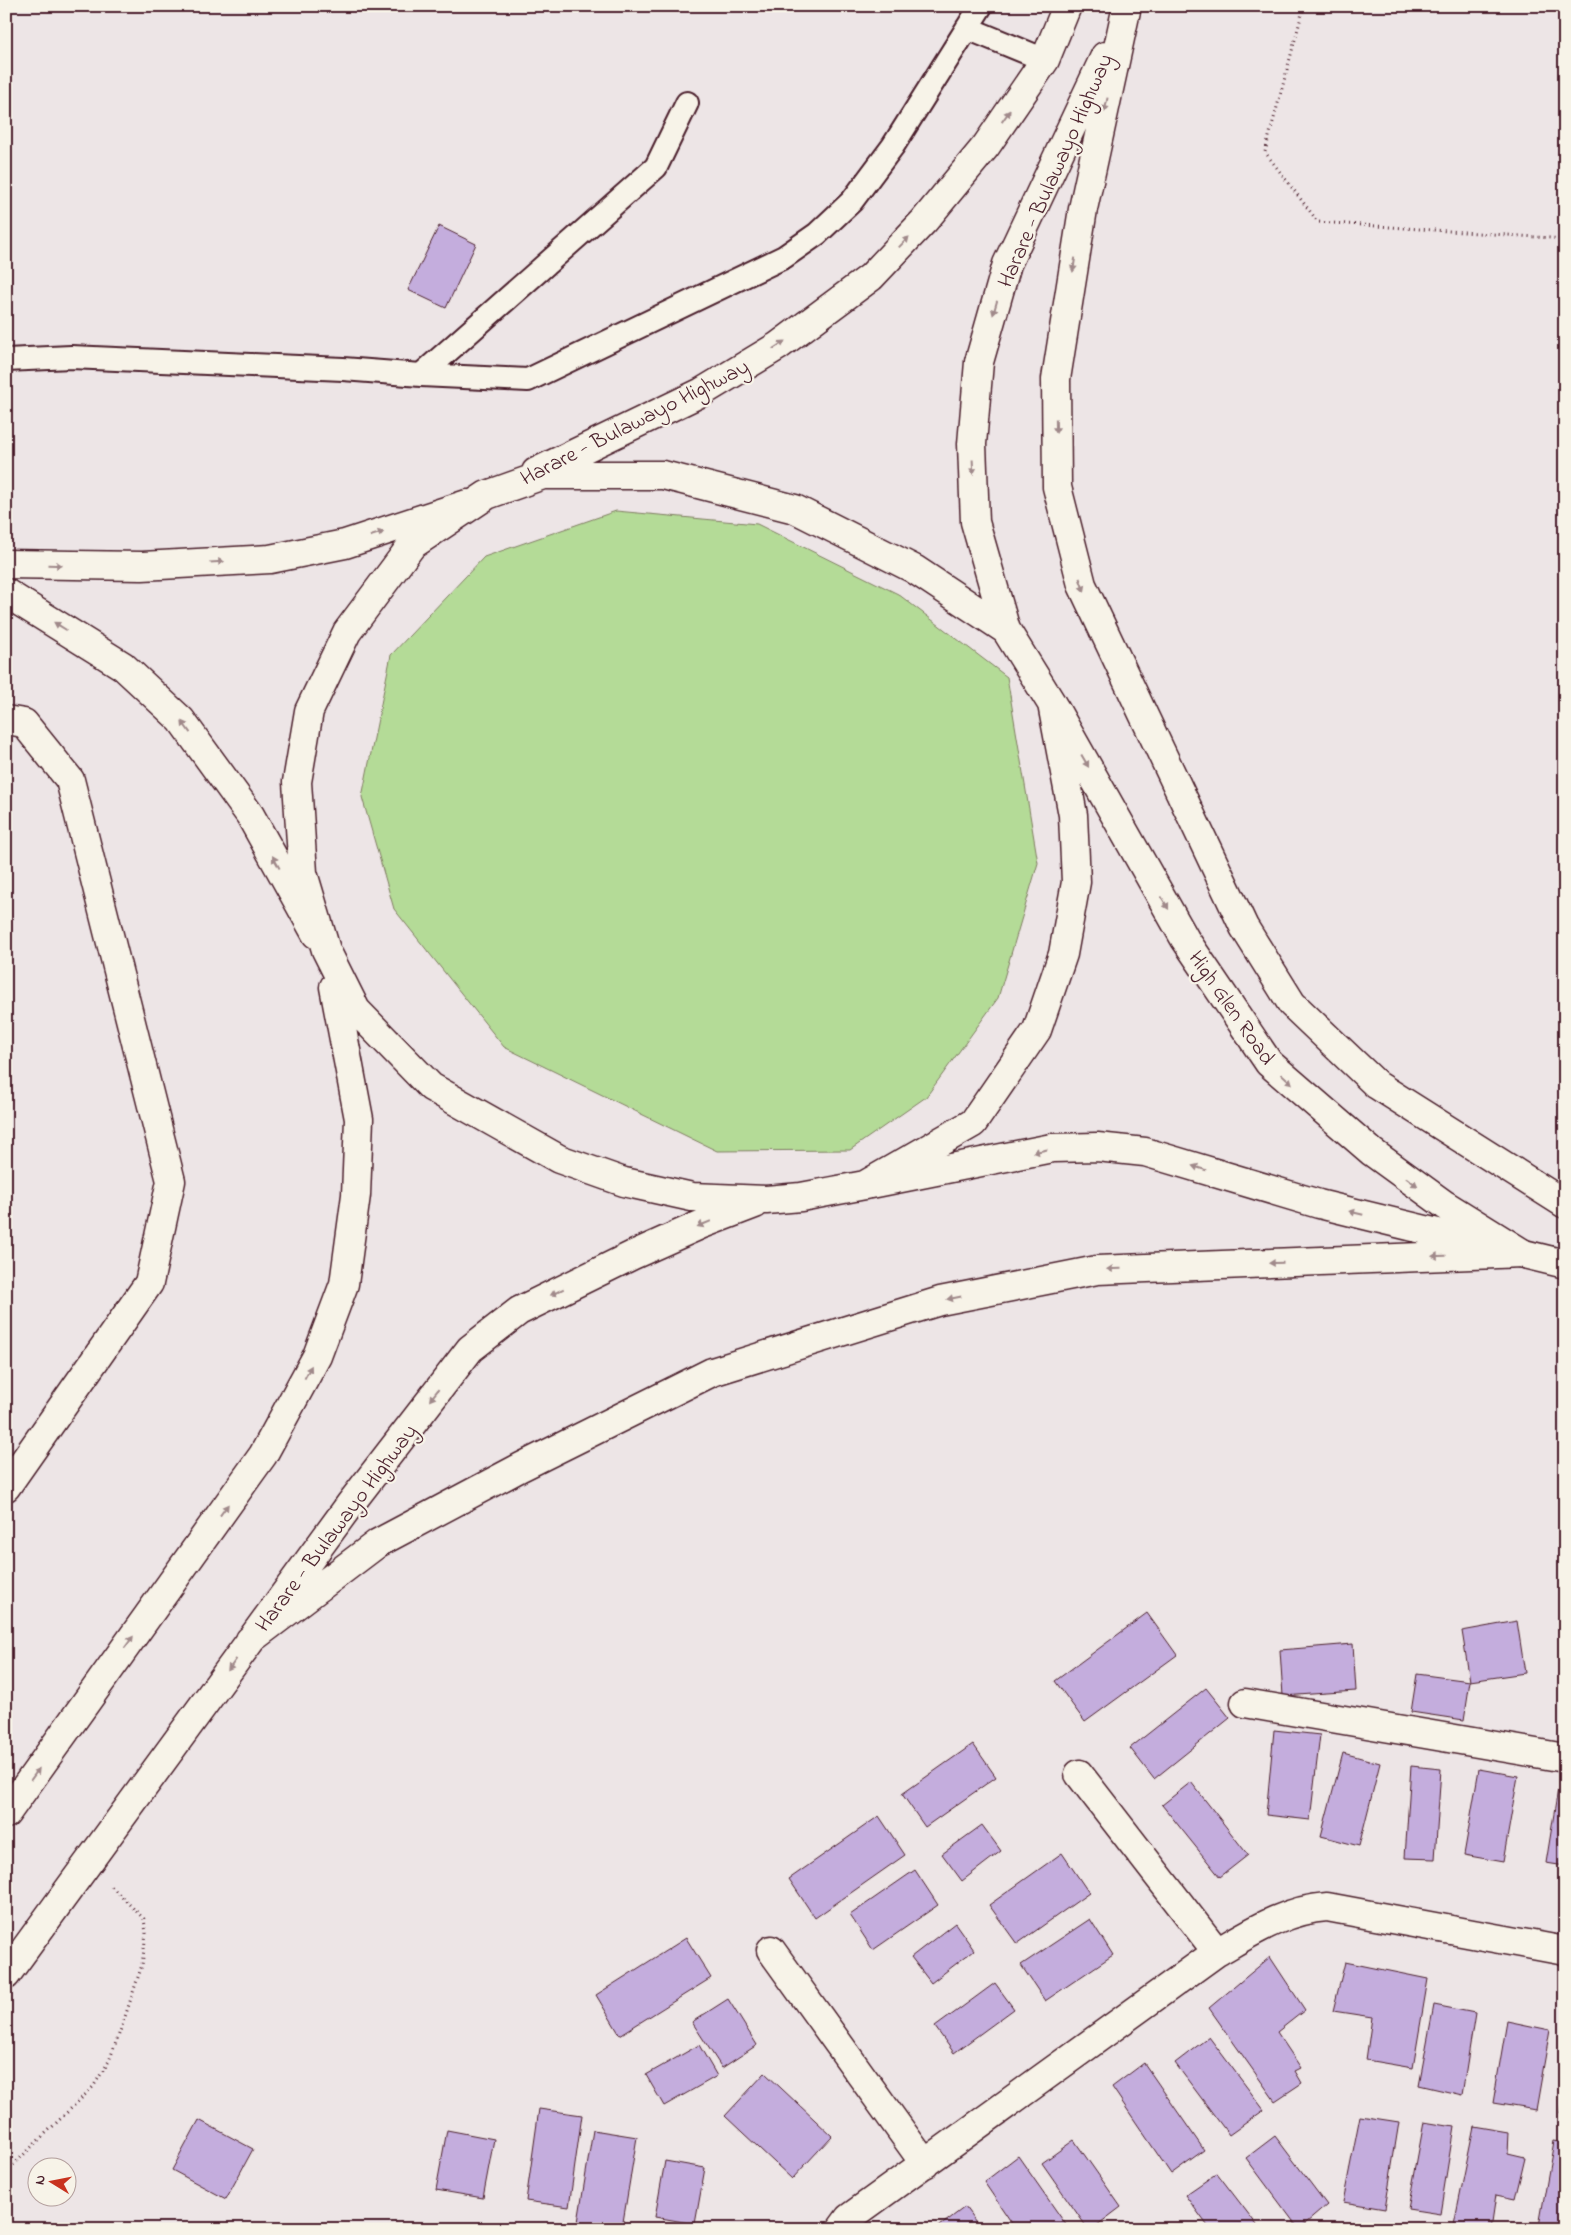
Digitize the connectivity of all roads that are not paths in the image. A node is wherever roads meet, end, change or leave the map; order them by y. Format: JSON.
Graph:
{"nodes":[{"id":1,"x":981,"y":6,"type":"edge"},
{"id":2,"x":1067,"y":6,"type":"edge"},
{"id":3,"x":1126,"y":6,"type":"edge"},
{"id":4,"x":967,"y":28,"type":"junction"},
{"id":5,"x":1045,"y":60,"type":"junction"},
{"id":6,"x":687,"y":103,"type":"dead end"},
{"id":7,"x":6,"y":360,"type":"edge"},
{"id":8,"x":421,"y":375,"type":"junction"},
{"id":9,"x":483,"y":498,"type":"junction"},
{"id":10,"x":6,"y":564,"type":"edge"},
{"id":11,"x":6,"y":593,"type":"edge"},
{"id":12,"x":1006,"y":630,"type":"junction"},
{"id":13,"x":1052,"y":704,"type":"junction"},
{"id":14,"x":6,"y":720,"type":"edge"},
{"id":15,"x":326,"y":950,"type":"junction"},
{"id":16,"x":865,"y":1185,"type":"junction"},
{"id":17,"x":766,"y":1200,"type":"junction"},
{"id":18,"x":1565,"y":1204,"type":"edge"},
{"id":19,"x":1522,"y":1252,"type":"junction"},
{"id":20,"x":1565,"y":1264,"type":"edge"},
{"id":21,"x":6,"y":1487,"type":"edge"},
{"id":22,"x":250,"y":1640,"type":"junction"},
{"id":23,"x":1245,"y":1703,"type":"dead end"},
{"id":24,"x":1565,"y":1758,"type":"edge"},
{"id":25,"x":1079,"y":1774,"type":"dead end"},
{"id":26,"x":6,"y":1814,"type":"edge"},
{"id":27,"x":771,"y":1950,"type":"dead end"},
{"id":28,"x":1565,"y":1951,"type":"edge"},
{"id":29,"x":1217,"y":1952,"type":"junction"},
{"id":30,"x":6,"y":1975,"type":"edge"},
{"id":31,"x":925,"y":2164,"type":"junction"},
{"id":32,"x":841,"y":2229,"type":"edge"}],
"edges":[{"from":1,"to":4,"type":"lane"},
{"from":2,"to":5,"type":"main road","name":"Harare - Bulawayo Highway"},
{"from":3,"to":12,"type":"main road","name":"Harare - Bulawayo Highway","one_way":true},
{"from":3,"to":18,"type":"main road","one_way":true},
{"from":4,"to":5,"type":"lane"},
{"from":4,"to":8,"type":"lane"},
{"from":9,"to":5,"type":"main road","name":"Harare - Bulawayo Highway","one_way":true},
{"from":6,"to":8,"type":"lane"},
{"from":7,"to":8,"type":"lane"},
{"from":10,"to":9,"type":"main road","one_way":true},
{"from":9,"to":12,"type":"main road","name":"Harare - Bulawayo Highway"},
{"from":9,"to":15,"type":"main road","name":"Harare - Bulawayo Highway"},
{"from":15,"to":11,"type":"main road","one_way":true},
{"from":12,"to":13,"type":"main road","name":"Harare - Bulawayo Highway"},
{"from":13,"to":16,"type":"main road","name":"Harare - Bulawayo Highway"},
{"from":13,"to":19,"type":"main road","name":"High Glen Road","one_way":true},
{"from":14,"to":21,"type":"main road"},
{"from":15,"to":17,"type":"main road","name":"Harare - Bulawayo Highway"},
{"from":26,"to":15,"type":"main road","name":"Harare - Bulawayo Highway","one_way":true},
{"from":16,"to":17,"type":"main road","name":"Harare - Bulawayo Highway"},
{"from":19,"to":16,"type":"main road","name":"High Glen Road","one_way":true},
{"from":17,"to":22,"type":"main road","name":"Harare - Bulawayo Highway","one_way":true},
{"from":19,"to":20,"type":"main road","name":"High Glen Road"},
{"from":19,"to":22,"type":"main road","one_way":true},
{"from":22,"to":30,"type":"main road","name":"Harare - Bulawayo Highway","one_way":true},
{"from":23,"to":24,"type":"main road"},
{"from":25,"to":29,"type":"main road"},
{"from":27,"to":31,"type":"main road"},
{"from":28,"to":29,"type":"main road"},
{"from":29,"to":31,"type":"main road"},
{"from":31,"to":32,"type":"main road"}]}
